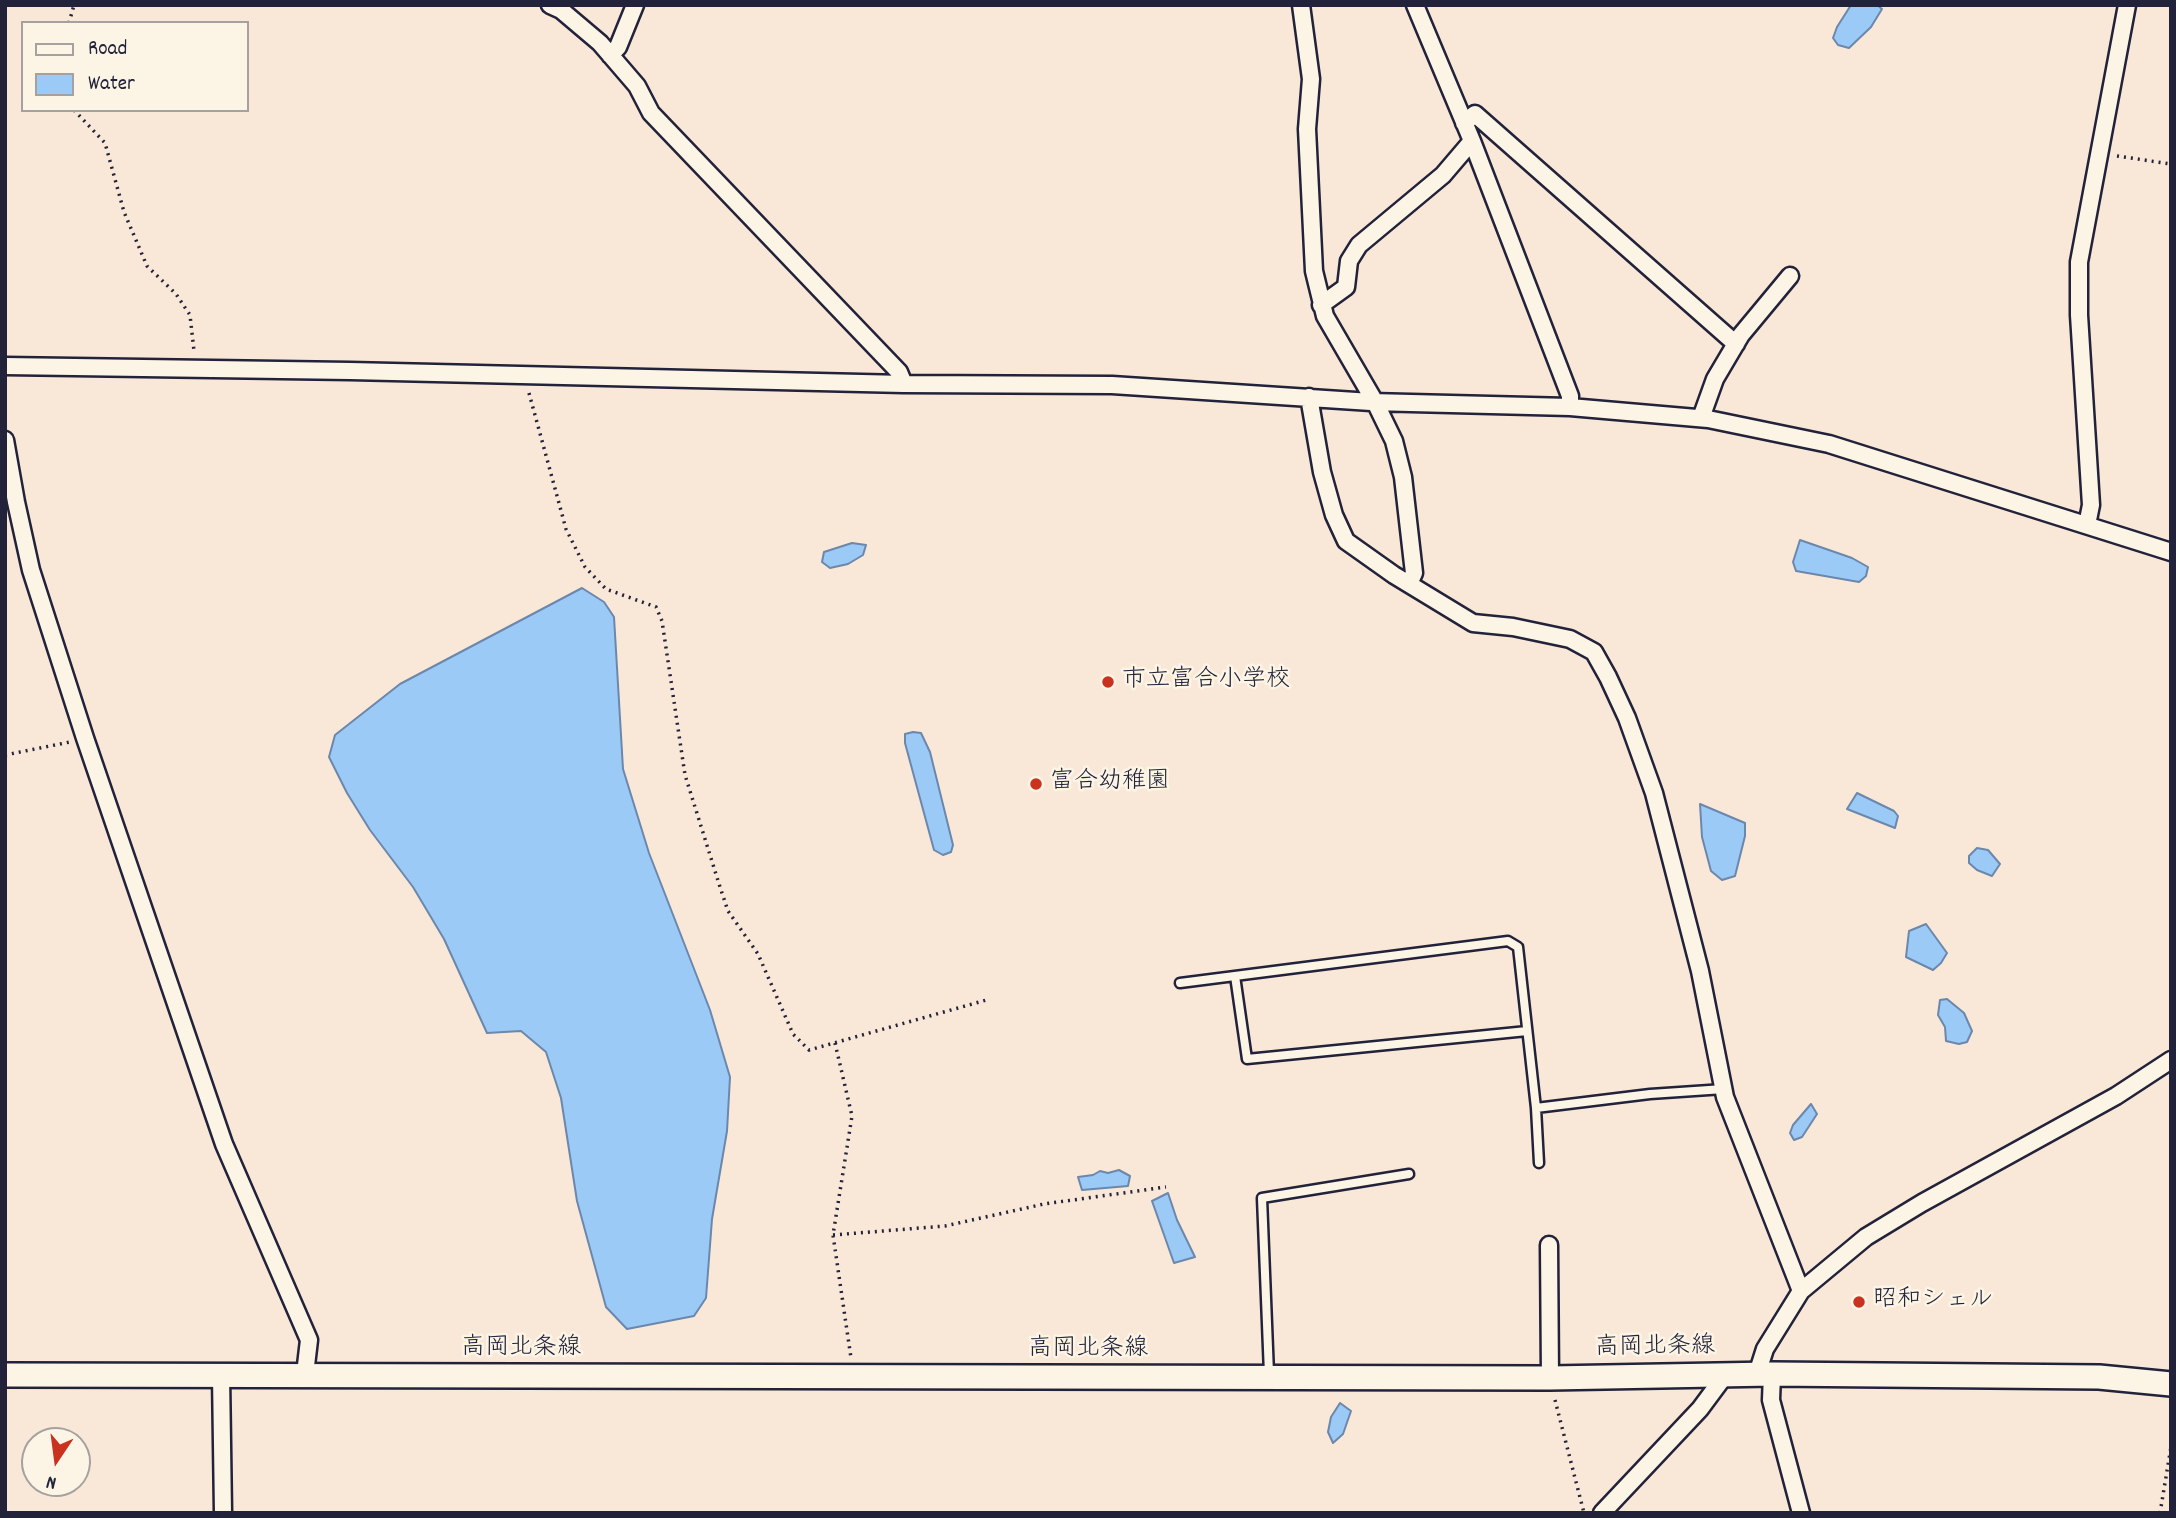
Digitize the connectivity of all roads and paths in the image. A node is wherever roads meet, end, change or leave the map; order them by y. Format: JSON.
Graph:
{"nodes":[{"id":1,"x":550,"y":5,"type":"edge"},
{"id":2,"x":635,"y":5,"type":"edge"},
{"id":3,"x":1301,"y":5,"type":"edge"},
{"id":4,"x":1415,"y":5,"type":"edge"},
{"id":5,"x":2127,"y":5,"type":"edge"},
{"id":6,"x":610,"y":55,"type":"junction"},
{"id":7,"x":76,"y":112,"type":"edge"},
{"id":8,"x":1464,"y":122,"type":"junction"},
{"id":9,"x":1472,"y":141,"type":"junction"},
{"id":10,"x":2098,"y":153,"type":"junction"},
{"id":11,"x":2171,"y":164,"type":"edge"},
{"id":12,"x":1790,"y":276,"type":"dead end"},
{"id":13,"x":1321,"y":305,"type":"junction"},
{"id":14,"x":1736,"y":344,"type":"junction"},
{"id":15,"x":5,"y":366,"type":"edge"},
{"id":16,"x":195,"y":369,"type":"junction"},
{"id":17,"x":524,"y":374,"type":"junction"},
{"id":18,"x":904,"y":384,"type":"junction"},
{"id":19,"x":1309,"y":397,"type":"junction"},
{"id":20,"x":1375,"y":402,"type":"junction"},
{"id":21,"x":1570,"y":407,"type":"junction"},
{"id":22,"x":1701,"y":418,"type":"junction"},
{"id":23,"x":5,"y":440,"type":"edge"},
{"id":24,"x":2087,"y":525,"type":"junction"},
{"id":25,"x":2171,"y":552,"type":"edge"},
{"id":26,"x":1409,"y":584,"type":"junction"},
{"id":27,"x":85,"y":738,"type":"junction"},
{"id":28,"x":5,"y":755,"type":"edge"},
{"id":29,"x":1236,"y":976,"type":"junction"},
{"id":30,"x":1180,"y":983,"type":"dead end"},
{"id":31,"x":990,"y":999,"type":"dead end"},
{"id":32,"x":1527,"y":1031,"type":"junction"},
{"id":33,"x":835,"y":1043,"type":"junction"},
{"id":34,"x":2171,"y":1060,"type":"edge"},
{"id":35,"x":1724,"y":1089,"type":"junction"},
{"id":36,"x":1536,"y":1108,"type":"junction"},
{"id":37,"x":1539,"y":1163,"type":"dead end"},
{"id":38,"x":1409,"y":1174,"type":"dead end"},
{"id":39,"x":1166,"y":1187,"type":"dead end"},
{"id":40,"x":833,"y":1235,"type":"junction"},
{"id":41,"x":1549,"y":1245,"type":"dead end"},
{"id":42,"x":1801,"y":1291,"type":"junction"},
{"id":43,"x":305,"y":1374,"type":"junction"},
{"id":44,"x":1726,"y":1374,"type":"junction"},
{"id":45,"x":1765,"y":1374,"type":"junction"},
{"id":46,"x":5,"y":1375,"type":"edge"},
{"id":47,"x":221,"y":1376,"type":"junction"},
{"id":48,"x":854,"y":1377,"type":"junction"},
{"id":49,"x":1269,"y":1377,"type":"junction"},
{"id":50,"x":1550,"y":1378,"type":"junction"},
{"id":51,"x":2171,"y":1384,"type":"edge"},
{"id":52,"x":2171,"y":1447,"type":"edge"},
{"id":53,"x":223,"y":1513,"type":"edge"},
{"id":54,"x":1584,"y":1513,"type":"edge"},
{"id":55,"x":1602,"y":1513,"type":"edge"},
{"id":56,"x":1801,"y":1513,"type":"edge"},
{"id":57,"x":2160,"y":1513,"type":"edge"}],
"edges":[{"from":1,"to":6,"type":"street"},
{"from":2,"to":6,"type":"street"},
{"from":3,"to":13,"type":"street"},
{"from":4,"to":8,"type":"street"},
{"from":5,"to":10,"type":"street"},
{"from":6,"to":18,"type":"street"},
{"from":7,"to":16,"type":"path"},
{"from":8,"to":9,"type":"street"},
{"from":8,"to":14,"type":"street"},
{"from":9,"to":13,"type":"street"},
{"from":9,"to":21,"type":"street"},
{"from":10,"to":11,"type":"path"},
{"from":10,"to":24,"type":"street"},
{"from":12,"to":14,"type":"street"},
{"from":13,"to":20,"type":"street"},
{"from":14,"to":22,"type":"street"},
{"from":15,"to":16,"type":"street"},
{"from":16,"to":17,"type":"street"},
{"from":17,"to":18,"type":"street"},
{"from":17,"to":33,"type":"path"},
{"from":18,"to":19,"type":"street"},
{"from":19,"to":20,"type":"street"},
{"from":19,"to":26,"type":"street"},
{"from":20,"to":21,"type":"street"},
{"from":20,"to":26,"type":"street"},
{"from":21,"to":22,"type":"street"},
{"from":22,"to":24,"type":"street"},
{"from":23,"to":27,"type":"street"},
{"from":24,"to":25,"type":"street"},
{"from":26,"to":35,"type":"street"},
{"from":27,"to":28,"type":"path"},
{"from":27,"to":43,"type":"street"},
{"from":29,"to":30,"type":"lane"},
{"from":29,"to":32,"type":"lane"},
{"from":29,"to":32,"type":"lane"},
{"from":31,"to":33,"type":"path"},
{"from":32,"to":36,"type":"lane"},
{"from":33,"to":40,"type":"path"},
{"from":34,"to":42,"type":"street"},
{"from":35,"to":36,"type":"lane"},
{"from":35,"to":42,"type":"street"},
{"from":36,"to":37,"type":"lane"},
{"from":38,"to":49,"type":"lane"},
{"from":39,"to":40,"type":"path"},
{"from":40,"to":48,"type":"path"},
{"from":41,"to":50,"type":"street"},
{"from":42,"to":45,"type":"street"},
{"from":43,"to":47,"type":"main road","name":"高岡北条線"},
{"from":43,"to":48,"type":"main road","name":"高岡北条線"},
{"from":44,"to":45,"type":"main road","name":"高岡北条線"},
{"from":44,"to":50,"type":"main road","name":"高岡北条線"},
{"from":44,"to":55,"type":"street"},
{"from":45,"to":51,"type":"main road","name":"高岡北条線"},
{"from":45,"to":56,"type":"street"},
{"from":46,"to":47,"type":"main road","name":"高岡北条線"},
{"from":47,"to":53,"type":"street"},
{"from":48,"to":49,"type":"main road","name":"高岡北条線"},
{"from":49,"to":50,"type":"main road","name":"高岡北条線"},
{"from":50,"to":54,"type":"path"},
{"from":52,"to":57,"type":"path"}]}
